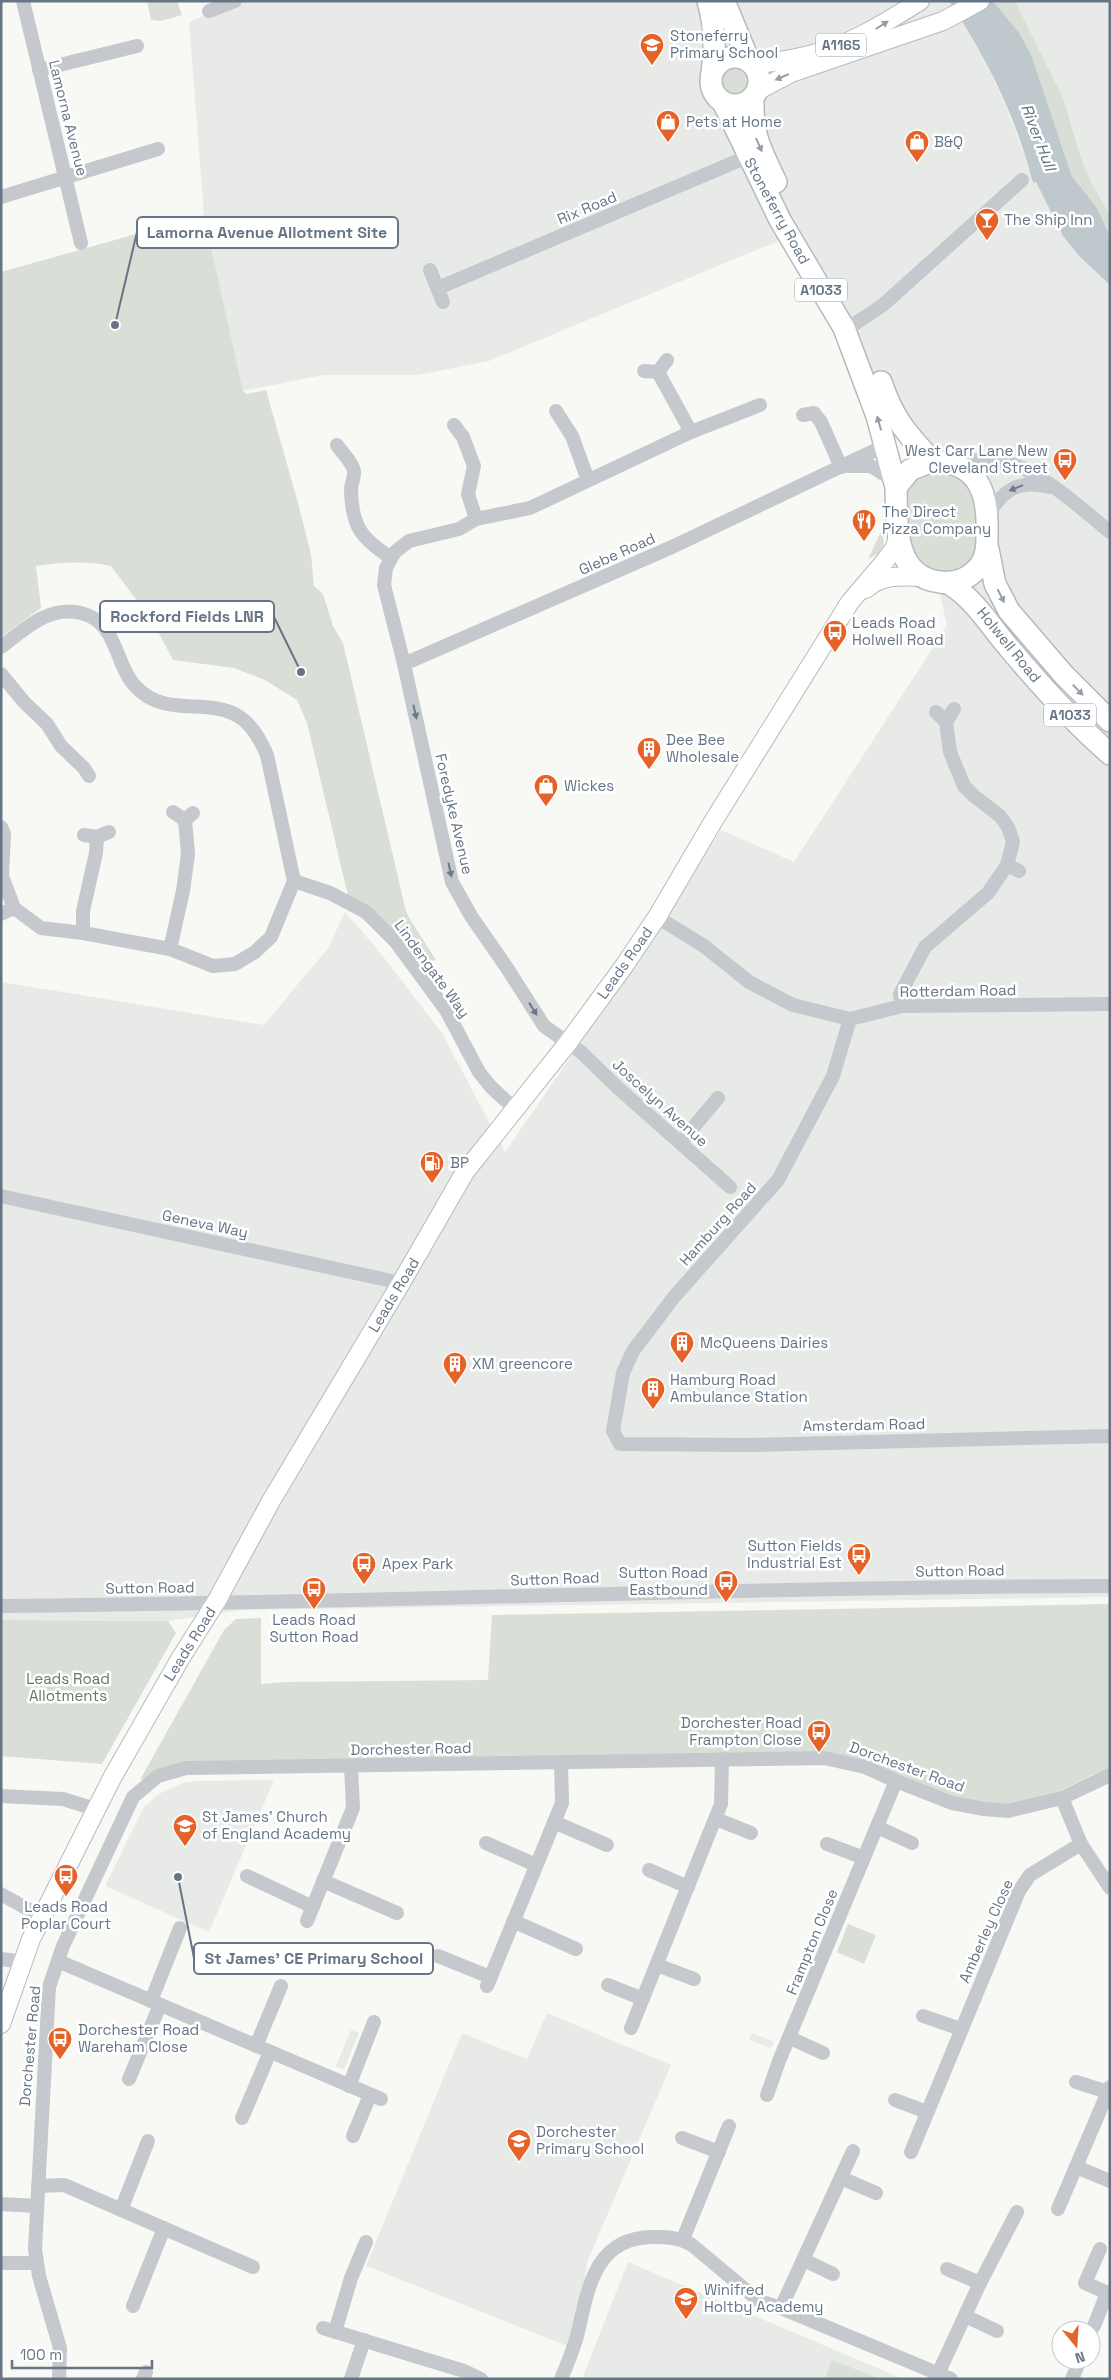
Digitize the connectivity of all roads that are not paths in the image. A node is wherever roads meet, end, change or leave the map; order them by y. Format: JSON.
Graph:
{"nodes":[{"id":1,"x":23,"y":1,"type":"edge"},
{"id":2,"x":235,"y":1,"type":"edge"},
{"id":3,"x":708,"y":1,"type":"edge"},
{"id":4,"x":724,"y":1,"type":"edge"},
{"id":5,"x":920,"y":1,"type":"edge"},
{"id":6,"x":980,"y":1,"type":"edge"},
{"id":7,"x":209,"y":12,"type":"dead end"},
{"id":8,"x":137,"y":46,"type":"dead end"},
{"id":9,"x":751,"y":63,"type":"junction"},
{"id":10,"x":39,"y":70,"type":"junction"},
{"id":11,"x":712,"y":73,"type":"junction"},
{"id":12,"x":755,"y":94,"type":"junction"},
{"id":13,"x":723,"y":102,"type":"junction"},
{"id":14,"x":158,"y":149,"type":"dead end"},
{"id":15,"x":748,"y":156,"type":"junction"},
{"id":16,"x":66,"y":178,"type":"junction"},
{"id":17,"x":1022,"y":180,"type":"dead end"},
{"id":18,"x":1,"y":197,"type":"edge"},
{"id":19,"x":81,"y":243,"type":"dead end"},
{"id":20,"x":430,"y":270,"type":"dead end"},
{"id":21,"x":438,"y":288,"type":"junction"},
{"id":22,"x":443,"y":302,"type":"dead end"},
{"id":23,"x":856,"y":323,"type":"junction"},
{"id":24,"x":666,"y":360,"type":"dead end"},
{"id":25,"x":760,"y":405,"type":"dead end"},
{"id":26,"x":554,"y":409,"type":"dead end"},
{"id":27,"x":803,"y":415,"type":"dead end"},
{"id":28,"x":454,"y":425,"type":"dead end"},
{"id":29,"x":691,"y":432,"type":"junction"},
{"id":30,"x":337,"y":445,"type":"dead end"},
{"id":31,"x":886,"y":446,"type":"junction"},
{"id":32,"x":942,"y":461,"type":"junction"},
{"id":33,"x":842,"y":467,"type":"junction"},
{"id":34,"x":588,"y":480,"type":"junction"},
{"id":35,"x":895,"y":484,"type":"junction"},
{"id":36,"x":1054,"y":489,"type":"junction"},
{"id":37,"x":988,"y":515,"type":"junction"},
{"id":38,"x":476,"y":519,"type":"junction"},
{"id":39,"x":1110,"y":532,"type":"edge"},
{"id":40,"x":898,"y":538,"type":"junction"},
{"id":41,"x":988,"y":550,"type":"junction"},
{"id":42,"x":391,"y":558,"type":"junction"},
{"id":43,"x":922,"y":577,"type":"junction"},
{"id":44,"x":948,"y":583,"type":"junction"},
{"id":45,"x":850,"y":602,"type":"junction"},
{"id":46,"x":1,"y":647,"type":"edge"},
{"id":47,"x":404,"y":664,"type":"junction"},
{"id":48,"x":1,"y":674,"type":"edge"},
{"id":49,"x":954,"y":708,"type":"dead end"},
{"id":50,"x":1110,"y":721,"type":"edge"},
{"id":51,"x":1110,"y":754,"type":"edge"},
{"id":52,"x":89,"y":776,"type":"dead end"},
{"id":53,"x":173,"y":812,"type":"dead end"},
{"id":54,"x":1,"y":827,"type":"edge"},
{"id":55,"x":96,"y":834,"type":"dead end"},
{"id":56,"x":294,"y":881,"type":"junction"},
{"id":57,"x":8,"y":911,"type":"edge"},
{"id":58,"x":657,"y":917,"type":"junction"},
{"id":59,"x":83,"y":933,"type":"junction"},
{"id":60,"x":170,"y":949,"type":"junction"},
{"id":61,"x":1110,"y":1004,"type":"edge"},
{"id":62,"x":902,"y":1006,"type":"junction"},
{"id":63,"x":850,"y":1019,"type":"junction"},
{"id":64,"x":568,"y":1044,"type":"junction"},
{"id":65,"x":718,"y":1098,"type":"dead end"},
{"id":66,"x":516,"y":1110,"type":"junction"},
{"id":67,"x":680,"y":1144,"type":"junction"},
{"id":68,"x":730,"y":1188,"type":"dead end"},
{"id":69,"x":1,"y":1196,"type":"edge"},
{"id":70,"x":401,"y":1284,"type":"junction"},
{"id":71,"x":1110,"y":1436,"type":"edge"},
{"id":72,"x":620,"y":1444,"type":"joint"},
{"id":73,"x":1110,"y":1586,"type":"edge"},
{"id":74,"x":216,"y":1602,"type":"junction"},
{"id":75,"x":1,"y":1606,"type":"edge"},
{"id":76,"x":722,"y":1759,"type":"junction"},
{"id":77,"x":561,"y":1762,"type":"junction"},
{"id":78,"x":351,"y":1767,"type":"junction"},
{"id":79,"x":1110,"y":1775,"type":"edge"},
{"id":80,"x":896,"y":1781,"type":"junction"},
{"id":81,"x":1,"y":1796,"type":"edge"},
{"id":82,"x":1062,"y":1798,"type":"junction"},
{"id":83,"x":95,"y":1809,"type":"junction"},
{"id":84,"x":716,"y":1819,"type":"junction"},
{"id":85,"x":554,"y":1822,"type":"junction"},
{"id":86,"x":876,"y":1827,"type":"junction"},
{"id":87,"x":751,"y":1833,"type":"dead end"},
{"id":88,"x":486,"y":1843,"type":"dead end"},
{"id":89,"x":912,"y":1843,"type":"dead end"},
{"id":90,"x":827,"y":1844,"type":"dead end"},
{"id":91,"x":1082,"y":1844,"type":"junction"},
{"id":92,"x":607,"y":1845,"type":"dead end"},
{"id":93,"x":864,"y":1858,"type":"junction"},
{"id":94,"x":536,"y":1865,"type":"junction"},
{"id":95,"x":1104,"y":1868,"type":"edge"},
{"id":96,"x":649,"y":1870,"type":"dead end"},
{"id":97,"x":247,"y":1876,"type":"dead end"},
{"id":98,"x":323,"y":1882,"type":"junction"},
{"id":99,"x":688,"y":1887,"type":"junction"},
{"id":100,"x":1110,"y":1888,"type":"edge"},
{"id":101,"x":1,"y":1894,"type":"edge"},
{"id":102,"x":313,"y":1907,"type":"junction"},
{"id":103,"x":398,"y":1914,"type":"dead end"},
{"id":104,"x":42,"y":1917,"type":"junction"},
{"id":105,"x":307,"y":1921,"type":"dead end"},
{"id":106,"x":513,"y":1921,"type":"junction"},
{"id":107,"x":180,"y":1928,"type":"dead end"},
{"id":108,"x":576,"y":1949,"type":"dead end"},
{"id":109,"x":438,"y":1956,"type":"dead end"},
{"id":110,"x":1,"y":1959,"type":"edge"},
{"id":111,"x":58,"y":1961,"type":"junction"},
{"id":112,"x":23,"y":1962,"type":"junction"},
{"id":113,"x":656,"y":1965,"type":"junction"},
{"id":114,"x":694,"y":1979,"type":"dead end"},
{"id":115,"x":608,"y":1985,"type":"dead end"},
{"id":116,"x":281,"y":1986,"type":"dead end"},
{"id":117,"x":643,"y":1999,"type":"junction"},
{"id":118,"x":155,"y":2003,"type":"junction"},
{"id":119,"x":923,"y":2016,"type":"dead end"},
{"id":120,"x":374,"y":2022,"type":"dead end"},
{"id":121,"x":1,"y":2024,"type":"edge"},
{"id":122,"x":631,"y":2028,"type":"dead end"},
{"id":123,"x":961,"y":2029,"type":"junction"},
{"id":124,"x":790,"y":2038,"type":"junction"},
{"id":125,"x":256,"y":2046,"type":"junction"},
{"id":126,"x":270,"y":2052,"type":"junction"},
{"id":127,"x":823,"y":2053,"type":"dead end"},
{"id":128,"x":129,"y":2079,"type":"dead end"},
{"id":129,"x":1076,"y":2082,"type":"dead end"},
{"id":130,"x":349,"y":2086,"type":"junction"},
{"id":131,"x":1109,"y":2090,"type":"edge"},
{"id":132,"x":767,"y":2095,"type":"dead end"},
{"id":133,"x":895,"y":2100,"type":"dead end"},
{"id":134,"x":927,"y":2112,"type":"junction"},
{"id":135,"x":242,"y":2118,"type":"dead end"},
{"id":136,"x":729,"y":2126,"type":"dead end"},
{"id":137,"x":353,"y":2136,"type":"dead end"},
{"id":138,"x":682,"y":2138,"type":"dead end"},
{"id":139,"x":148,"y":2141,"type":"dead end"},
{"id":140,"x":853,"y":2151,"type":"dead end"},
{"id":141,"x":719,"y":2152,"type":"junction"},
{"id":142,"x":911,"y":2152,"type":"dead end"},
{"id":143,"x":1076,"y":2167,"type":"junction"},
{"id":144,"x":841,"y":2178,"type":"junction"},
{"id":145,"x":1110,"y":2180,"type":"edge"},
{"id":146,"x":38,"y":2186,"type":"junction"},
{"id":147,"x":876,"y":2193,"type":"dead end"},
{"id":148,"x":1,"y":2204,"type":"edge"},
{"id":149,"x":37,"y":2206,"type":"junction"},
{"id":150,"x":1058,"y":2208,"type":"dead end"},
{"id":151,"x":121,"y":2210,"type":"junction"},
{"id":152,"x":1017,"y":2212,"type":"dead end"},
{"id":153,"x":164,"y":2228,"type":"junction"},
{"id":154,"x":683,"y":2239,"type":"junction"},
{"id":155,"x":366,"y":2242,"type":"dead end"},
{"id":156,"x":1100,"y":2249,"type":"dead end"},
{"id":157,"x":804,"y":2260,"type":"junction"},
{"id":158,"x":37,"y":2263,"type":"junction"},
{"id":159,"x":1,"y":2264,"type":"edge"},
{"id":160,"x":253,"y":2267,"type":"dead end"},
{"id":161,"x":947,"y":2269,"type":"dead end"},
{"id":162,"x":833,"y":2274,"type":"dead end"},
{"id":163,"x":980,"y":2283,"type":"junction"},
{"id":164,"x":1109,"y":2293,"type":"edge"},
{"id":165,"x":133,"y":2306,"type":"dead end"},
{"id":166,"x":781,"y":2308,"type":"junction"},
{"id":167,"x":965,"y":2316,"type":"junction"},
{"id":168,"x":1097,"y":2320,"type":"edge"},
{"id":169,"x":997,"y":2331,"type":"dead end"},
{"id":170,"x":364,"y":2340,"type":"junction"},
{"id":171,"x":944,"y":2376,"type":"edge"},
{"id":172,"x":59,"y":2379,"type":"edge"},
{"id":173,"x":351,"y":2379,"type":"edge"},
{"id":174,"x":481,"y":2379,"type":"edge"},
{"id":175,"x":561,"y":2379,"type":"edge"}],
"edges":[{"from":1,"to":10,"type":"street","name":"Lamorna Avenue"},
{"from":2,"to":7,"type":"street"},
{"from":3,"to":11,"type":"highway"},
{"from":4,"to":9,"type":"highway"},
{"from":9,"to":5,"type":"main road","number":"A1165","one_way":true},
{"from":6,"to":12,"type":"main road","number":"A1165","one_way":true},
{"from":8,"to":10,"type":"street"},
{"from":9,"to":11,"type":"highway"},
{"from":9,"to":12,"type":"highway"},
{"from":10,"to":16,"type":"street","name":"Lamorna Avenue"},
{"from":11,"to":13,"type":"highway"},
{"from":12,"to":13,"type":"highway"},
{"from":12,"to":23,"type":"highway","name":"Stoneferry Road","number":"A1033","one_way":true},
{"from":13,"to":15,"type":"highway","name":"Stoneferry Road","number":"A1033"},
{"from":14,"to":16,"type":"street"},
{"from":15,"to":21,"type":"street","name":"Rix Road"},
{"from":31,"to":15,"type":"highway","name":"Stoneferry Road","number":"A1033","one_way":true},
{"from":16,"to":18,"type":"street"},
{"from":16,"to":19,"type":"street","name":"Lamorna Avenue"},
{"from":17,"to":23,"type":"street"},
{"from":20,"to":21,"type":"street"},
{"from":21,"to":22,"type":"street"},
{"from":23,"to":32,"type":"highway","name":"Stoneferry Road","number":"A1033"},
{"from":24,"to":29,"type":"street"},
{"from":25,"to":29,"type":"street"},
{"from":26,"to":34,"type":"street"},
{"from":27,"to":33,"type":"street"},
{"from":28,"to":38,"type":"street"},
{"from":29,"to":34,"type":"street"},
{"from":30,"to":42,"type":"street"},
{"from":31,"to":33,"type":"street","name":"Glebe Road"},
{"from":31,"to":35,"type":"highway","name":"Stoneferry Road","number":"A1033"},
{"from":32,"to":35,"type":"highway"},
{"from":32,"to":36,"type":"street"},
{"from":32,"to":37,"type":"highway","number":"A1033"},
{"from":33,"to":35,"type":"street","name":"Glebe Road"},
{"from":33,"to":47,"type":"street","name":"Glebe Road"},
{"from":34,"to":38,"type":"street"},
{"from":35,"to":40,"type":"highway","number":"A1033"},
{"from":36,"to":37,"type":"street","one_way":true},
{"from":36,"to":39,"type":"street"},
{"from":37,"to":41,"type":"highway","number":"A1033"},
{"from":38,"to":42,"type":"street"},
{"from":40,"to":43,"type":"highway","number":"A1033"},
{"from":40,"to":45,"type":"main road","name":"Leads Road"},
{"from":41,"to":44,"type":"highway"},
{"from":41,"to":50,"type":"highway","name":"Holwell Road","number":"A1033","one_way":true},
{"from":42,"to":47,"type":"street","name":"Foredyke Avenue"},
{"from":43,"to":44,"type":"highway","number":"A1033"},
{"from":43,"to":45,"type":"main road","name":"Leads Road"},
{"from":44,"to":51,"type":"highway","name":"Holwell Road","number":"A1033"},
{"from":45,"to":58,"type":"main road","name":"Leads Road"},
{"from":46,"to":56,"type":"street"},
{"from":47,"to":64,"type":"street","name":"Foredyke Avenue","one_way":true},
{"from":48,"to":52,"type":"street"},
{"from":49,"to":62,"type":"street"},
{"from":53,"to":60,"type":"street"},
{"from":54,"to":57,"type":"street"},
{"from":55,"to":59,"type":"street"},
{"from":56,"to":60,"type":"street"},
{"from":56,"to":66,"type":"street","name":"Lindengate Way"},
{"from":57,"to":59,"type":"street"},
{"from":58,"to":63,"type":"street","name":"Rotterdam Road"},
{"from":58,"to":64,"type":"main road","name":"Leads Road"},
{"from":59,"to":60,"type":"street"},
{"from":61,"to":62,"type":"street","name":"Rotterdam Road"},
{"from":62,"to":63,"type":"street","name":"Rotterdam Road"},
{"from":63,"to":72,"type":"street","name":"Hamburg Road"},
{"from":64,"to":66,"type":"main road","name":"Leads Road"},
{"from":64,"to":67,"type":"street","name":"Joscelyn Avenue"},
{"from":65,"to":67,"type":"street"},
{"from":66,"to":70,"type":"main road","name":"Leads Road"},
{"from":67,"to":68,"type":"street","name":"Joscelyn Avenue"},
{"from":69,"to":70,"type":"street","name":"Geneva Way"},
{"from":70,"to":74,"type":"main road","name":"Leads Road"},
{"from":71,"to":72,"type":"street","name":"Amsterdam Road"},
{"from":73,"to":74,"type":"street","name":"Sutton Road"},
{"from":74,"to":75,"type":"street","name":"Sutton Road"},
{"from":74,"to":83,"type":"main road","name":"Leads Road"},
{"from":76,"to":77,"type":"street","name":"Dorchester Road"},
{"from":76,"to":80,"type":"street","name":"Dorchester Road"},
{"from":76,"to":84,"type":"street"},
{"from":77,"to":78,"type":"street","name":"Dorchester Road"},
{"from":77,"to":85,"type":"street"},
{"from":78,"to":98,"type":"street"},
{"from":78,"to":111,"type":"street","name":"Dorchester Road"},
{"from":79,"to":82,"type":"street","name":"Dorchester Road"},
{"from":80,"to":82,"type":"street","name":"Dorchester Road"},
{"from":80,"to":86,"type":"street","name":"Frampton Close"},
{"from":81,"to":83,"type":"street"},
{"from":82,"to":91,"type":"street"},
{"from":83,"to":104,"type":"main road","name":"Leads Road"},
{"from":84,"to":87,"type":"street"},
{"from":84,"to":99,"type":"street"},
{"from":85,"to":92,"type":"street"},
{"from":85,"to":94,"type":"street"},
{"from":86,"to":89,"type":"street"},
{"from":86,"to":93,"type":"street","name":"Frampton Close"},
{"from":88,"to":94,"type":"street"},
{"from":90,"to":93,"type":"street"},
{"from":91,"to":95,"type":"street"},
{"from":91,"to":123,"type":"street","name":"Amberley Close"},
{"from":93,"to":124,"type":"street","name":"Frampton Close"},
{"from":94,"to":106,"type":"street"},
{"from":95,"to":100,"type":"street"},
{"from":96,"to":99,"type":"street"},
{"from":97,"to":102,"type":"street"},
{"from":98,"to":102,"type":"street"},
{"from":98,"to":103,"type":"street"},
{"from":99,"to":113,"type":"street"},
{"from":101,"to":104,"type":"street"},
{"from":102,"to":105,"type":"street"},
{"from":104,"to":112,"type":"main road","name":"Leads Road"},
{"from":106,"to":108,"type":"street"},
{"from":106,"to":109,"type":"street"},
{"from":107,"to":118,"type":"street"},
{"from":110,"to":112,"type":"street"},
{"from":111,"to":118,"type":"street"},
{"from":111,"to":146,"type":"street","name":"Dorchester Road"},
{"from":112,"to":121,"type":"main road","name":"Leads Road"},
{"from":113,"to":114,"type":"street"},
{"from":113,"to":117,"type":"street"},
{"from":115,"to":117,"type":"street"},
{"from":116,"to":125,"type":"street"},
{"from":117,"to":122,"type":"street"},
{"from":118,"to":125,"type":"street"},
{"from":118,"to":128,"type":"street"},
{"from":119,"to":123,"type":"street"},
{"from":120,"to":130,"type":"street"},
{"from":123,"to":134,"type":"street","name":"Amberley Close"},
{"from":124,"to":127,"type":"street"},
{"from":124,"to":132,"type":"street","name":"Frampton Close"},
{"from":125,"to":126,"type":"street"},
{"from":126,"to":130,"type":"street"},
{"from":126,"to":135,"type":"street"},
{"from":129,"to":131,"type":"street"},
{"from":130,"to":137,"type":"street"},
{"from":131,"to":143,"type":"street"},
{"from":133,"to":134,"type":"street"},
{"from":134,"to":142,"type":"street","name":"Amberley Close"},
{"from":136,"to":141,"type":"street"},
{"from":138,"to":141,"type":"street"},
{"from":139,"to":151,"type":"street"},
{"from":140,"to":144,"type":"street"},
{"from":141,"to":154,"type":"street"},
{"from":143,"to":145,"type":"street"},
{"from":143,"to":150,"type":"street"},
{"from":144,"to":147,"type":"street"},
{"from":144,"to":157,"type":"street"},
{"from":146,"to":149,"type":"street","name":"Dorchester Road"},
{"from":146,"to":151,"type":"street"},
{"from":148,"to":149,"type":"street"},
{"from":149,"to":158,"type":"street","name":"Dorchester Road"},
{"from":151,"to":153,"type":"street"},
{"from":152,"to":163,"type":"street"},
{"from":153,"to":160,"type":"street"},
{"from":153,"to":165,"type":"street"},
{"from":154,"to":166,"type":"street"},
{"from":154,"to":175,"type":"street"},
{"from":155,"to":170,"type":"street"},
{"from":156,"to":164,"type":"street"},
{"from":157,"to":162,"type":"street"},
{"from":157,"to":166,"type":"street"},
{"from":158,"to":159,"type":"street"},
{"from":158,"to":172,"type":"street","name":"Dorchester Road"},
{"from":161,"to":163,"type":"street"},
{"from":163,"to":167,"type":"street"},
{"from":164,"to":168,"type":"street"},
{"from":166,"to":171,"type":"street"},
{"from":167,"to":169,"type":"street"},
{"from":167,"to":171,"type":"street"},
{"from":170,"to":173,"type":"street"},
{"from":170,"to":174,"type":"street"}]}
